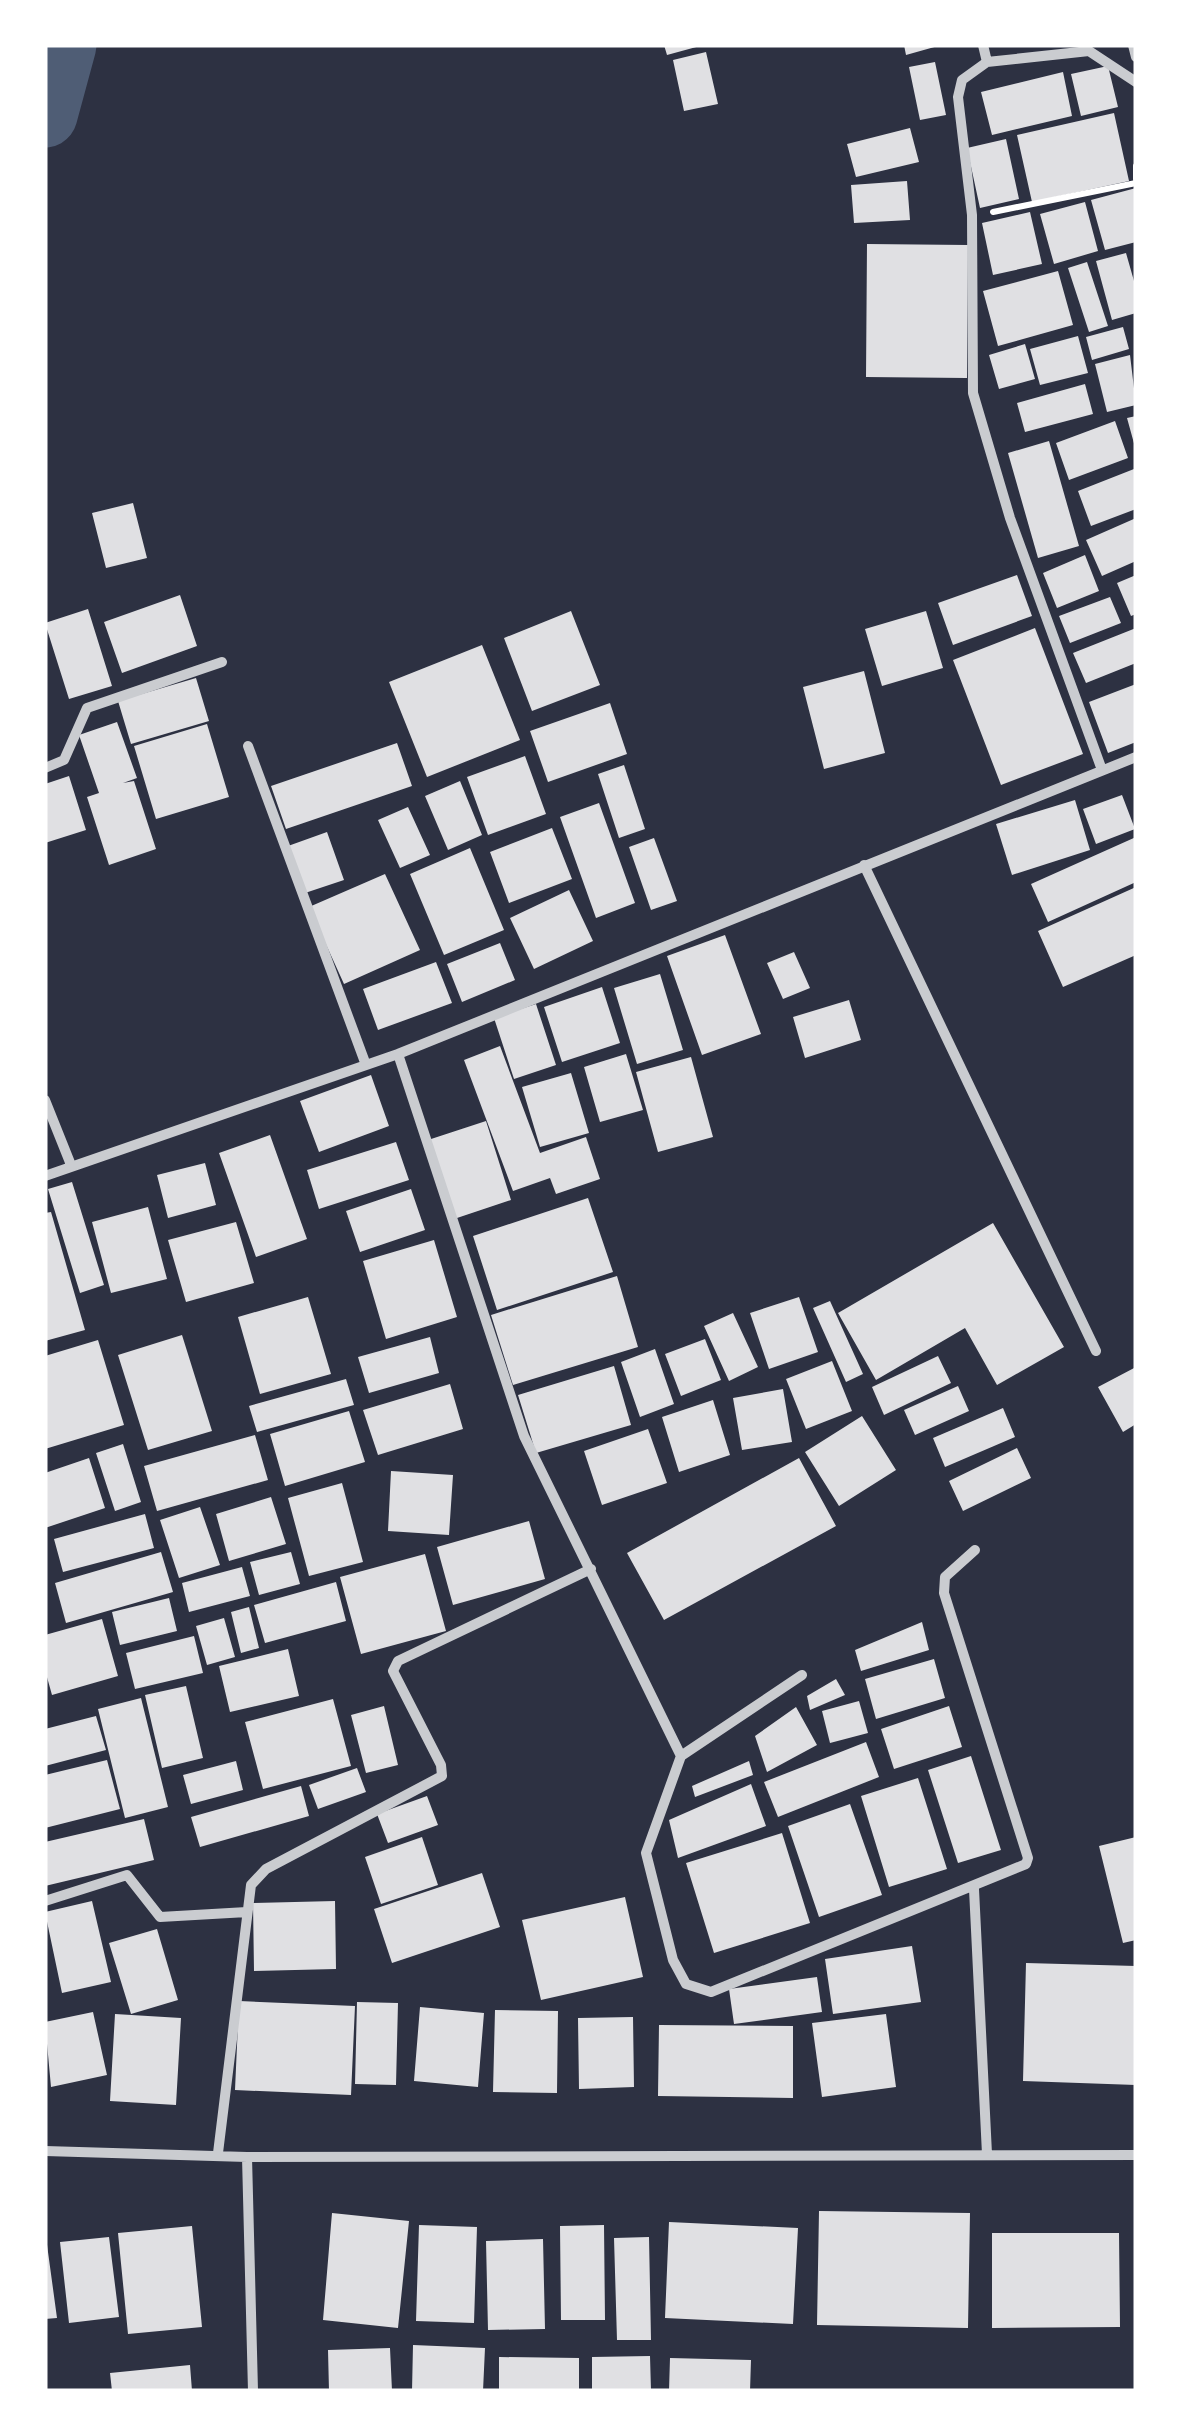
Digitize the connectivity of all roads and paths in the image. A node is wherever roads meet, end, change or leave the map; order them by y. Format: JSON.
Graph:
{"nodes":[{"id":1,"x":983,"y":45,"type":"edge"},
{"id":2,"x":1133,"y":45,"type":"edge"},
{"id":3,"x":1136,"y":57,"type":"edge"},
{"id":4,"x":988,"y":62,"type":"junction"},
{"id":5,"x":1136,"y":82,"type":"edge"},
{"id":6,"x":1136,"y":166,"type":"edge"},
{"id":7,"x":1136,"y":181,"type":"edge"},
{"id":8,"x":972,"y":215,"type":"junction"},
{"id":9,"x":222,"y":662,"type":"dead end"},
{"id":10,"x":248,"y":746,"type":"dead end"},
{"id":11,"x":1136,"y":758,"type":"edge"},
{"id":12,"x":45,"y":768,"type":"edge"},
{"id":13,"x":1102,"y":770,"type":"junction"},
{"id":14,"x":864,"y":865,"type":"junction"},
{"id":15,"x":398,"y":1054,"type":"junction"},
{"id":16,"x":366,"y":1065,"type":"junction"},
{"id":17,"x":45,"y":1100,"type":"edge"},
{"id":18,"x":71,"y":1166,"type":"junction"},
{"id":19,"x":45,"y":1176,"type":"edge"},
{"id":20,"x":1096,"y":1351,"type":"dead end"},
{"id":21,"x":975,"y":1550,"type":"dead end"},
{"id":22,"x":591,"y":1569,"type":"junction"},
{"id":23,"x":802,"y":1675,"type":"dead end"},
{"id":24,"x":682,"y":1756,"type":"junction"},
{"id":25,"x":974,"y":1888,"type":"junction"},
{"id":26,"x":45,"y":1901,"type":"edge"},
{"id":27,"x":247,"y":1912,"type":"junction"},
{"id":28,"x":45,"y":2151,"type":"edge"},
{"id":29,"x":218,"y":2153,"type":"junction"},
{"id":30,"x":987,"y":2154,"type":"junction"},
{"id":31,"x":1136,"y":2155,"type":"edge"},
{"id":32,"x":247,"y":2157,"type":"junction"},
{"id":33,"x":253,"y":2391,"type":"edge"}],
"edges":[{"from":1,"to":4,"type":"street"},
{"from":2,"to":3,"type":"street"},
{"from":4,"to":5,"type":"street"},
{"from":4,"to":8,"type":"street"},
{"from":6,"to":7,"type":"path"},
{"from":7,"to":8,"type":"path"},
{"from":8,"to":13,"type":"street"},
{"from":9,"to":12,"type":"street"},
{"from":10,"to":16,"type":"street"},
{"from":11,"to":13,"type":"street"},
{"from":13,"to":14,"type":"street"},
{"from":14,"to":15,"type":"street"},
{"from":14,"to":20,"type":"street"},
{"from":15,"to":16,"type":"street"},
{"from":15,"to":22,"type":"street"},
{"from":16,"to":18,"type":"street"},
{"from":17,"to":18,"type":"street"},
{"from":18,"to":19,"type":"street"},
{"from":21,"to":25,"type":"street"},
{"from":22,"to":24,"type":"street"},
{"from":22,"to":27,"type":"street"},
{"from":23,"to":24,"type":"street"},
{"from":24,"to":25,"type":"street"},
{"from":25,"to":30,"type":"street"},
{"from":26,"to":27,"type":"street"},
{"from":27,"to":29,"type":"street"},
{"from":28,"to":29,"type":"street"},
{"from":29,"to":32,"type":"street"},
{"from":30,"to":31,"type":"street"},
{"from":30,"to":32,"type":"street"},
{"from":32,"to":33,"type":"street"}]}
